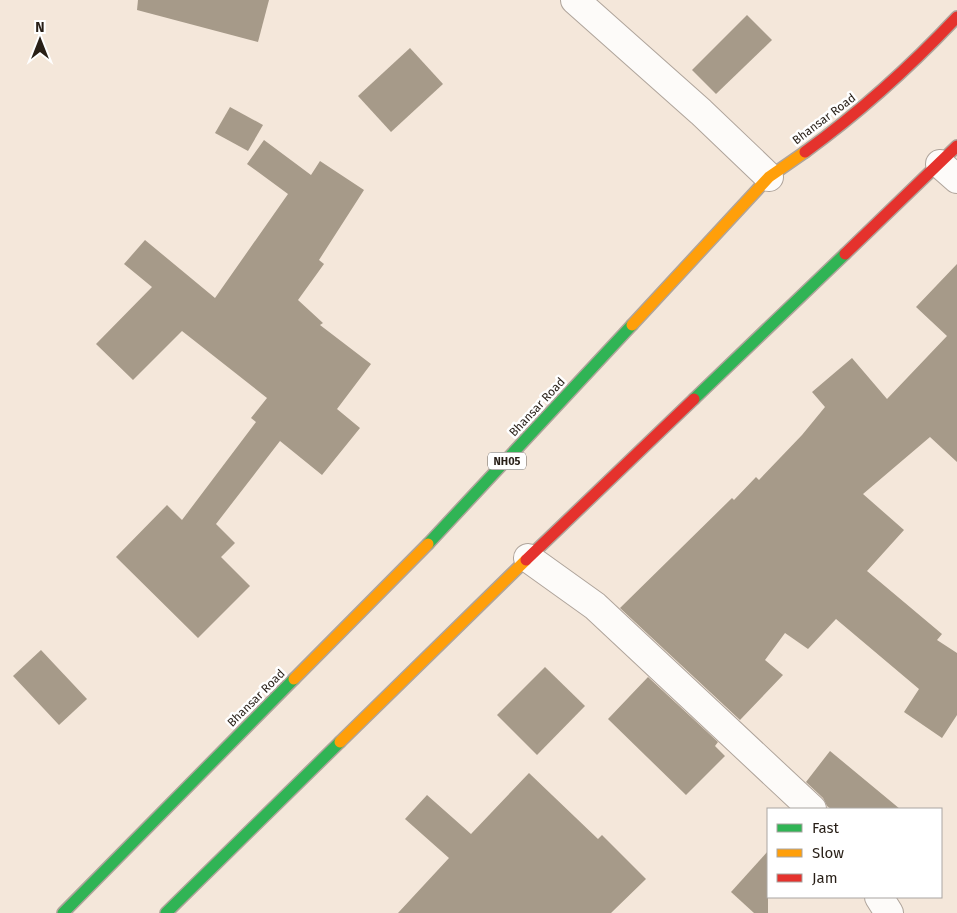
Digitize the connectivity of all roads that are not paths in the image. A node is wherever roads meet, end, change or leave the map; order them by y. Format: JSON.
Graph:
{"nodes":[{"id":1,"x":575,"y":0,"type":"edge"},
{"id":2,"x":957,"y":18,"type":"edge"},
{"id":3,"x":951,"y":163,"type":"edge"},
{"id":4,"x":769,"y":177,"type":"junction"},
{"id":5,"x":528,"y":558,"type":"junction"},
{"id":6,"x":811,"y":808,"type":"edge"},
{"id":7,"x":881,"y":898,"type":"edge"},
{"id":8,"x":63,"y":913,"type":"edge"},
{"id":9,"x":166,"y":913,"type":"edge"},
{"id":10,"x":889,"y":913,"type":"edge"}],
"edges":[{"from":1,"to":4,"type":"street"},
{"from":2,"to":4,"type":"highway","name":"Bhansar Road","number":"NH05"},
{"from":3,"to":5,"type":"highway"},
{"from":4,"to":8,"type":"highway","name":"Bhansar Road","number":"NH05"},
{"from":5,"to":6,"type":"street"},
{"from":5,"to":9,"type":"highway"},
{"from":7,"to":10,"type":"street"}]}
